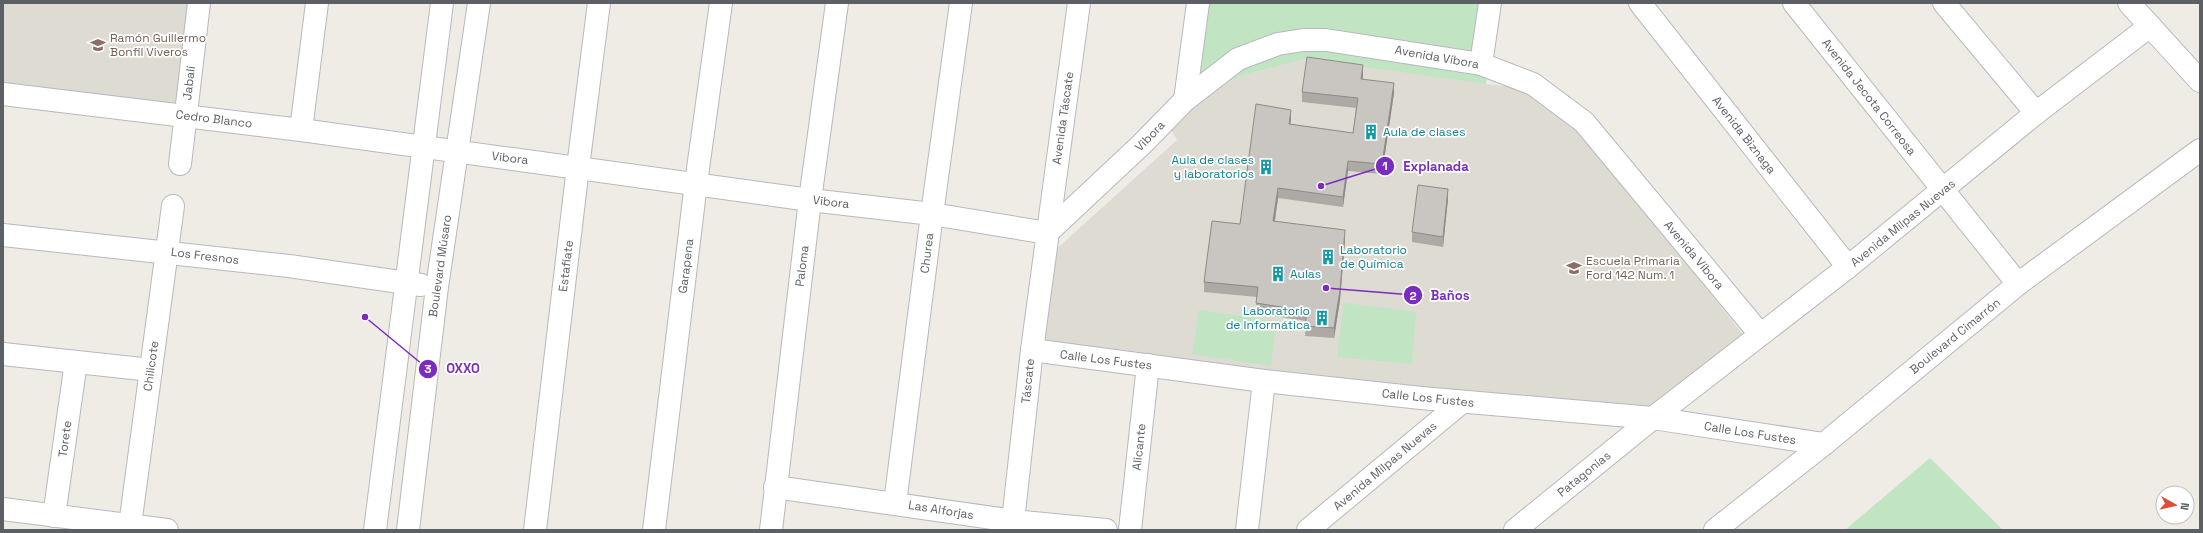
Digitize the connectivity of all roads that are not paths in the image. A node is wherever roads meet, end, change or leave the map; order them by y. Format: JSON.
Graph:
{"nodes":[{"id":1,"x":200,"y":3,"type":"edge"},
{"id":2,"x":317,"y":3,"type":"edge"},
{"id":3,"x":442,"y":3,"type":"edge"},
{"id":4,"x":479,"y":3,"type":"edge"},
{"id":5,"x":599,"y":3,"type":"edge"},
{"id":6,"x":721,"y":3,"type":"edge"},
{"id":7,"x":837,"y":3,"type":"edge"},
{"id":8,"x":961,"y":3,"type":"edge"},
{"id":9,"x":1079,"y":3,"type":"edge"},
{"id":10,"x":1198,"y":3,"type":"edge"},
{"id":11,"x":1490,"y":3,"type":"edge"},
{"id":12,"x":1640,"y":3,"type":"edge"},
{"id":13,"x":1794,"y":3,"type":"edge"},
{"id":14,"x":1944,"y":3,"type":"edge"},
{"id":15,"x":2127,"y":3,"type":"edge"},
{"id":16,"x":2150,"y":26,"type":"junction"},
{"id":17,"x":1481,"y":64,"type":"junction"},
{"id":18,"x":2200,"y":81,"type":"edge"},
{"id":19,"x":3,"y":94,"type":"edge"},
{"id":20,"x":1185,"y":100,"type":"junction"},
{"id":21,"x":2036,"y":113,"type":"junction"},
{"id":22,"x":186,"y":116,"type":"junction"},
{"id":23,"x":301,"y":130,"type":"junction"},
{"id":24,"x":424,"y":147,"type":"junction"},
{"id":25,"x":2200,"y":150,"type":"edge"},
{"id":26,"x":456,"y":151,"type":"junction"},
{"id":27,"x":180,"y":164,"type":"dead end"},
{"id":28,"x":578,"y":167,"type":"junction"},
{"id":29,"x":696,"y":183,"type":"junction"},
{"id":30,"x":1943,"y":191,"type":"junction"},
{"id":31,"x":810,"y":200,"type":"junction"},
{"id":32,"x":173,"y":206,"type":"dead end"},
{"id":33,"x":932,"y":214,"type":"junction"},
{"id":34,"x":1047,"y":233,"type":"junction"},
{"id":35,"x":3,"y":235,"type":"edge"},
{"id":36,"x":167,"y":252,"type":"junction"},
{"id":37,"x":1848,"y":267,"type":"junction"},
{"id":38,"x":407,"y":283,"type":"junction"},
{"id":39,"x":2018,"y":284,"type":"junction"},
{"id":40,"x":436,"y":287,"type":"junction"},
{"id":41,"x":1760,"y":334,"type":"junction"},
{"id":42,"x":1032,"y":350,"type":"junction"},
{"id":43,"x":3,"y":354,"type":"edge"},
{"id":44,"x":76,"y":362,"type":"junction"},
{"id":45,"x":1148,"y":365,"type":"junction"},
{"id":46,"x":151,"y":370,"type":"junction"},
{"id":47,"x":1264,"y":381,"type":"junction"},
{"id":48,"x":1462,"y":402,"type":"junction"},
{"id":49,"x":1653,"y":418,"type":"junction"},
{"id":50,"x":1824,"y":444,"type":"junction"},
{"id":51,"x":775,"y":487,"type":"junction"},
{"id":52,"x":895,"y":503,"type":"junction"},
{"id":53,"x":3,"y":509,"type":"edge"},
{"id":54,"x":54,"y":516,"type":"junction"},
{"id":55,"x":130,"y":525,"type":"junction"},
{"id":56,"x":1013,"y":526,"type":"edge"},
{"id":57,"x":167,"y":530,"type":"edge"},
{"id":58,"x":375,"y":530,"type":"edge"},
{"id":59,"x":408,"y":530,"type":"edge"},
{"id":60,"x":535,"y":530,"type":"edge"},
{"id":61,"x":654,"y":530,"type":"edge"},
{"id":62,"x":770,"y":530,"type":"edge"},
{"id":63,"x":1106,"y":530,"type":"edge"},
{"id":64,"x":1130,"y":530,"type":"edge"},
{"id":65,"x":1247,"y":530,"type":"edge"},
{"id":66,"x":1308,"y":530,"type":"edge"},
{"id":67,"x":1515,"y":530,"type":"edge"},
{"id":68,"x":1715,"y":530,"type":"edge"}],
"edges":[{"from":1,"to":22,"type":"street","name":"Jabalí"},
{"from":2,"to":23,"type":"street"},
{"from":3,"to":24,"type":"street"},
{"from":4,"to":26,"type":"street","name":"Boulevard Músaro"},
{"from":5,"to":28,"type":"street","name":"Estafiate"},
{"from":6,"to":29,"type":"street","name":"Garapena"},
{"from":7,"to":31,"type":"street","name":"Paloma"},
{"from":8,"to":33,"type":"street","name":"Churea"},
{"from":9,"to":34,"type":"street","name":"Avenida Táscate"},
{"from":10,"to":20,"type":"street"},
{"from":11,"to":17,"type":"street"},
{"from":12,"to":37,"type":"street","name":"Avenida Biznaga"},
{"from":13,"to":30,"type":"street","name":"Avenida Jecota Correosa"},
{"from":14,"to":21,"type":"street"},
{"from":15,"to":16,"type":"street"},
{"from":16,"to":18,"type":"street"},
{"from":16,"to":21,"type":"street","name":"Avenida Milpas Nuevas"},
{"from":17,"to":20,"type":"street","name":"Avenida Víbora"},
{"from":17,"to":41,"type":"street","name":"Avenida Víbora"},
{"from":19,"to":22,"type":"street","name":"Cedro Blanco"},
{"from":20,"to":34,"type":"street","name":"Vibora"},
{"from":21,"to":30,"type":"street","name":"Avenida Milpas Nuevas"},
{"from":22,"to":23,"type":"street","name":"Cedro Blanco"},
{"from":22,"to":27,"type":"street","name":"Jabalí"},
{"from":23,"to":24,"type":"street","name":"Cedro Blanco"},
{"from":24,"to":26,"type":"street","name":"Vibora"},
{"from":24,"to":38,"type":"street"},
{"from":25,"to":39,"type":"street","name":"Boulevard Cimarrón"},
{"from":26,"to":28,"type":"street","name":"Vibora"},
{"from":26,"to":40,"type":"street","name":"Boulevard Músaro"},
{"from":28,"to":29,"type":"street","name":"Vibora"},
{"from":28,"to":60,"type":"street","name":"Estafiate"},
{"from":29,"to":31,"type":"street","name":"Vibora"},
{"from":29,"to":61,"type":"street","name":"Garapena"},
{"from":30,"to":37,"type":"street","name":"Avenida Milpas Nuevas"},
{"from":30,"to":39,"type":"street","name":"Avenida Jecota Correosa"},
{"from":31,"to":33,"type":"street","name":"Vibora"},
{"from":31,"to":51,"type":"street","name":"Paloma"},
{"from":32,"to":36,"type":"street","name":"Chilicote"},
{"from":33,"to":34,"type":"street","name":"Vibora"},
{"from":33,"to":52,"type":"street","name":"Churea"},
{"from":34,"to":42,"type":"street","name":"Táscate"},
{"from":35,"to":36,"type":"street","name":"Los Fresnos"},
{"from":36,"to":38,"type":"street","name":"Los Fresnos"},
{"from":36,"to":46,"type":"street","name":"Chilicote"},
{"from":37,"to":41,"type":"street","name":"Avenida Milpas Nuevas"},
{"from":38,"to":40,"type":"street","name":"Los Fresnos"},
{"from":38,"to":58,"type":"street"},
{"from":39,"to":50,"type":"street","name":"Boulevard Cimarrón"},
{"from":40,"to":59,"type":"street","name":"Boulevard Músaro"},
{"from":41,"to":49,"type":"street","name":"Avenida Milpas Nuevas"},
{"from":42,"to":45,"type":"street","name":"Calle Los Fustes"},
{"from":42,"to":56,"type":"street","name":"Táscate"},
{"from":43,"to":44,"type":"street"},
{"from":44,"to":46,"type":"street"},
{"from":44,"to":54,"type":"street","name":"Torete"},
{"from":45,"to":47,"type":"street","name":"Calle Los Fustes"},
{"from":45,"to":64,"type":"street","name":"Alicante"},
{"from":46,"to":55,"type":"street","name":"Chilicote"},
{"from":47,"to":48,"type":"street","name":"Calle Los Fustes"},
{"from":47,"to":65,"type":"street"},
{"from":48,"to":49,"type":"street","name":"Calle Los Fustes"},
{"from":48,"to":66,"type":"street","name":"Avenida Milpas Nuevas"},
{"from":49,"to":50,"type":"street","name":"Calle Los Fustes"},
{"from":49,"to":67,"type":"street","name":"Patagonias"},
{"from":50,"to":68,"type":"street","name":"Boulevard Cimarrón"},
{"from":51,"to":52,"type":"street","name":"Las Alforjas"},
{"from":51,"to":62,"type":"street","name":"Paloma"},
{"from":52,"to":56,"type":"street","name":"Las Alforjas"},
{"from":53,"to":54,"type":"street"},
{"from":54,"to":55,"type":"street"},
{"from":55,"to":57,"type":"street"},
{"from":56,"to":63,"type":"street","name":"Las Alforjas"}]}
